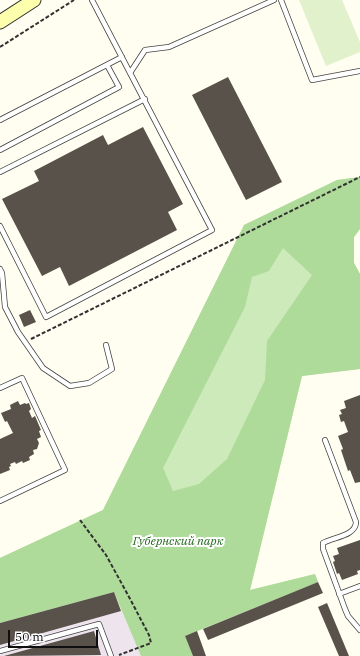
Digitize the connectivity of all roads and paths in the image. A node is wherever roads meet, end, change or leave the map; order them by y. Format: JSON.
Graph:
{"nodes":[{"id":1,"x":34,"y":0,"type":"edge"},
{"id":2,"x":74,"y":0,"type":"edge"},
{"id":3,"x":92,"y":0,"type":"edge"},
{"id":4,"x":274,"y":0,"type":"edge"},
{"id":5,"x":281,"y":0,"type":"edge"},
{"id":6,"x":0,"y":22,"type":"edge"},
{"id":7,"x":0,"y":47,"type":"edge"},
{"id":8,"x":122,"y":57,"type":"junction"},
{"id":9,"x":107,"y":65,"type":"junction"},
{"id":10,"x":360,"y":71,"type":"edge"},
{"id":11,"x":130,"y":72,"type":"junction"},
{"id":12,"x":145,"y":99,"type":"junction"},
{"id":13,"x":0,"y":120,"type":"edge"},
{"id":14,"x":0,"y":150,"type":"edge"},
{"id":15,"x":0,"y":172,"type":"edge"},
{"id":16,"x":360,"y":177,"type":"edge"},
{"id":17,"x":0,"y":226,"type":"edge"},
{"id":18,"x":0,"y":269,"type":"edge"},
{"id":19,"x":25,"y":342,"type":"junction"},
{"id":20,"x":106,"y":345,"type":"dead end"},
{"id":21,"x":0,"y":388,"type":"edge"},
{"id":22,"x":326,"y":440,"type":"dead end"},
{"id":23,"x":0,"y":502,"type":"edge"},
{"id":24,"x":80,"y":520,"type":"dead end"},
{"id":25,"x":360,"y":586,"type":"edge"},
{"id":26,"x":339,"y":594,"type":"junction"},
{"id":27,"x":360,"y":630,"type":"edge"},
{"id":28,"x":0,"y":651,"type":"edge"},
{"id":29,"x":111,"y":656,"type":"edge"},
{"id":30,"x":116,"y":656,"type":"edge"}],
"edges":[{"from":1,"to":6,"type":"main road"},
{"from":2,"to":7,"type":"path"},
{"from":3,"to":8,"type":"lane"},
{"from":4,"to":11,"type":"lane"},
{"from":5,"to":10,"type":"lane"},
{"from":8,"to":9,"type":"lane"},
{"from":8,"to":11,"type":"lane"},
{"from":9,"to":13,"type":"lane"},
{"from":9,"to":14,"type":"lane"},
{"from":11,"to":12,"type":"lane"},
{"from":12,"to":15,"type":"lane"},
{"from":12,"to":17,"type":"lane"},
{"from":16,"to":19,"type":"path"},
{"from":18,"to":19,"type":"lane"},
{"from":19,"to":20,"type":"lane"},
{"from":21,"to":23,"type":"lane"},
{"from":22,"to":26,"type":"lane"},
{"from":24,"to":30,"type":"path"},
{"from":25,"to":26,"type":"lane"},
{"from":26,"to":27,"type":"lane"},
{"from":28,"to":29,"type":"lane"}]}
